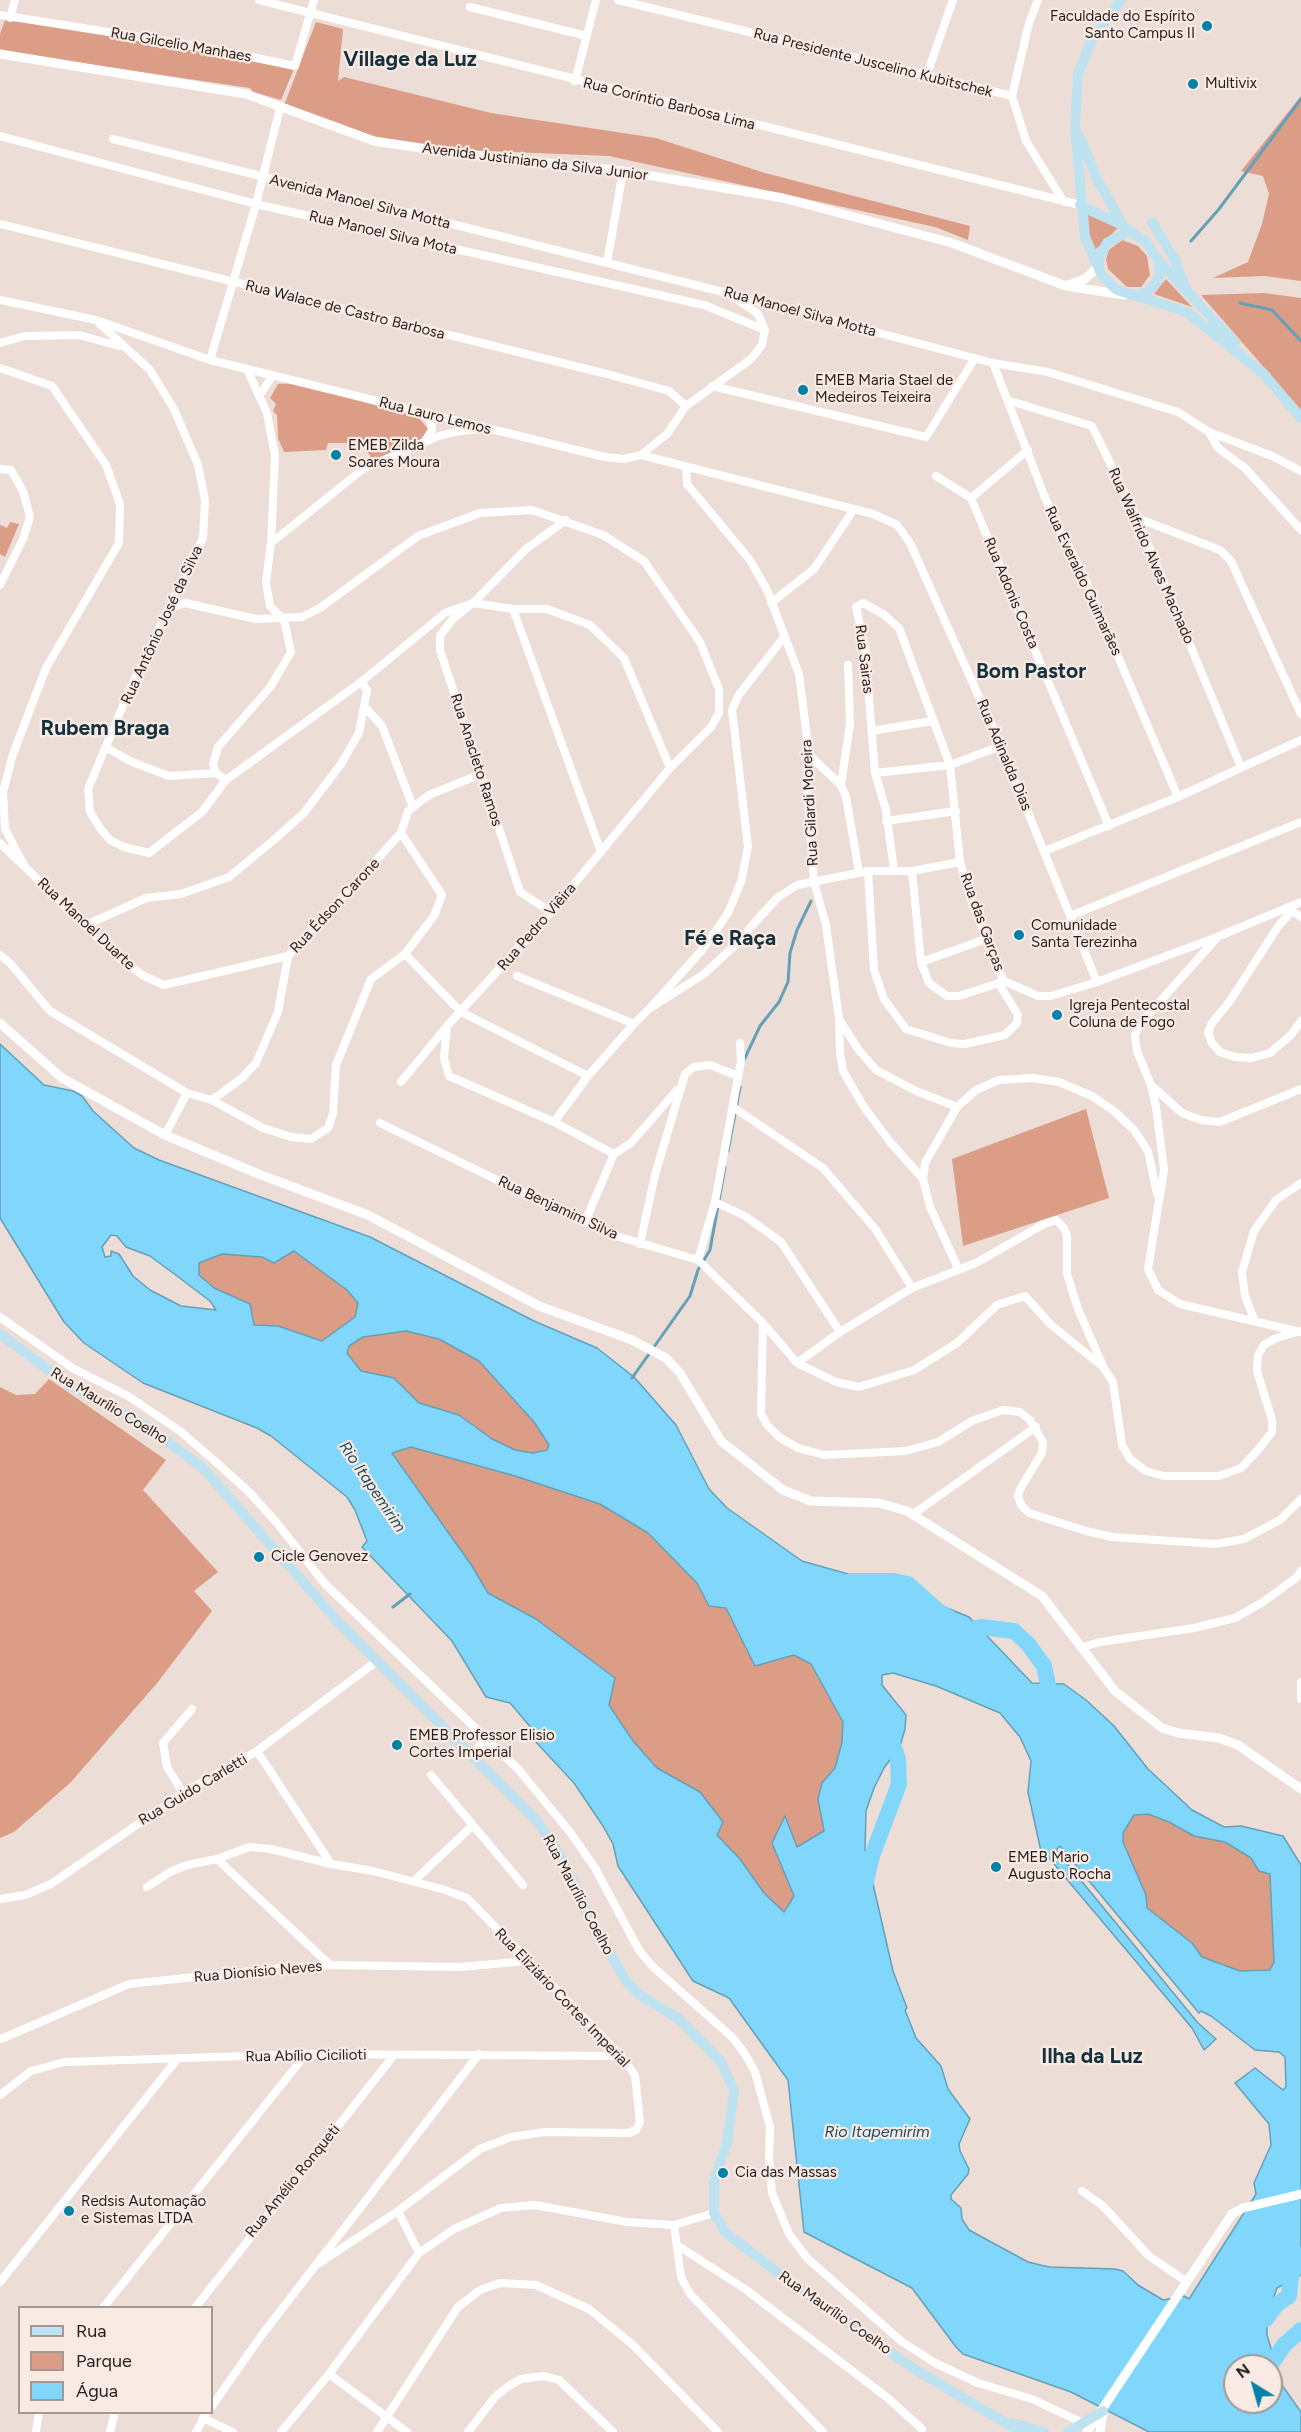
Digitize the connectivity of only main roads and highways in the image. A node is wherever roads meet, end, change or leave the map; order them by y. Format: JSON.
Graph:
{"nodes":[{"id":1,"x":1121,"y":0,"type":"edge"},
{"id":2,"x":1075,"y":127,"type":"junction"},
{"id":3,"x":1080,"y":205,"type":"junction"},
{"id":4,"x":1152,"y":222,"type":"dead end"},
{"id":5,"x":1127,"y":229,"type":"junction"},
{"id":6,"x":1158,"y":260,"type":"junction"},
{"id":7,"x":1099,"y":266,"type":"junction"},
{"id":8,"x":1186,"y":290,"type":"junction"},
{"id":9,"x":1126,"y":295,"type":"junction"},
{"id":10,"x":1266,"y":376,"type":"junction"},
{"id":11,"x":1301,"y":418,"type":"edge"},
{"id":12,"x":0,"y":1334,"type":"edge"},
{"id":13,"x":1105,"y":2409,"type":"road end"},
{"id":14,"x":1006,"y":2422,"type":"junction"},
{"id":15,"x":1085,"y":2428,"type":"edge"},
{"id":16,"x":1021,"y":2432,"type":"edge"},
{"id":17,"x":1044,"y":2432,"type":"edge"},
{"id":18,"x":1068,"y":2432,"type":"edge"}],
"edges":[{"from":1,"to":2,"type":"main road"},
{"from":2,"to":3,"type":"main road"},
{"from":2,"to":5,"type":"main road"},
{"from":3,"to":5,"type":"main road"},
{"from":3,"to":7,"type":"main road"},
{"from":4,"to":8,"type":"main road"},
{"from":5,"to":6,"type":"main road"},
{"from":5,"to":7,"type":"main road"},
{"from":6,"to":8,"type":"main road"},
{"from":6,"to":9,"type":"main road"},
{"from":7,"to":9,"type":"main road"},
{"from":8,"to":10,"type":"main road"},
{"from":9,"to":10,"type":"main road"},
{"from":10,"to":11,"type":"main road"},
{"from":12,"to":14,"type":"main road","name":"Rua Maurílio Coelho"},
{"from":13,"to":15,"type":"main road"},
{"from":14,"to":16,"type":"main road"},
{"from":14,"to":17,"type":"main road"},
{"from":15,"to":18,"type":"main road"}]}
